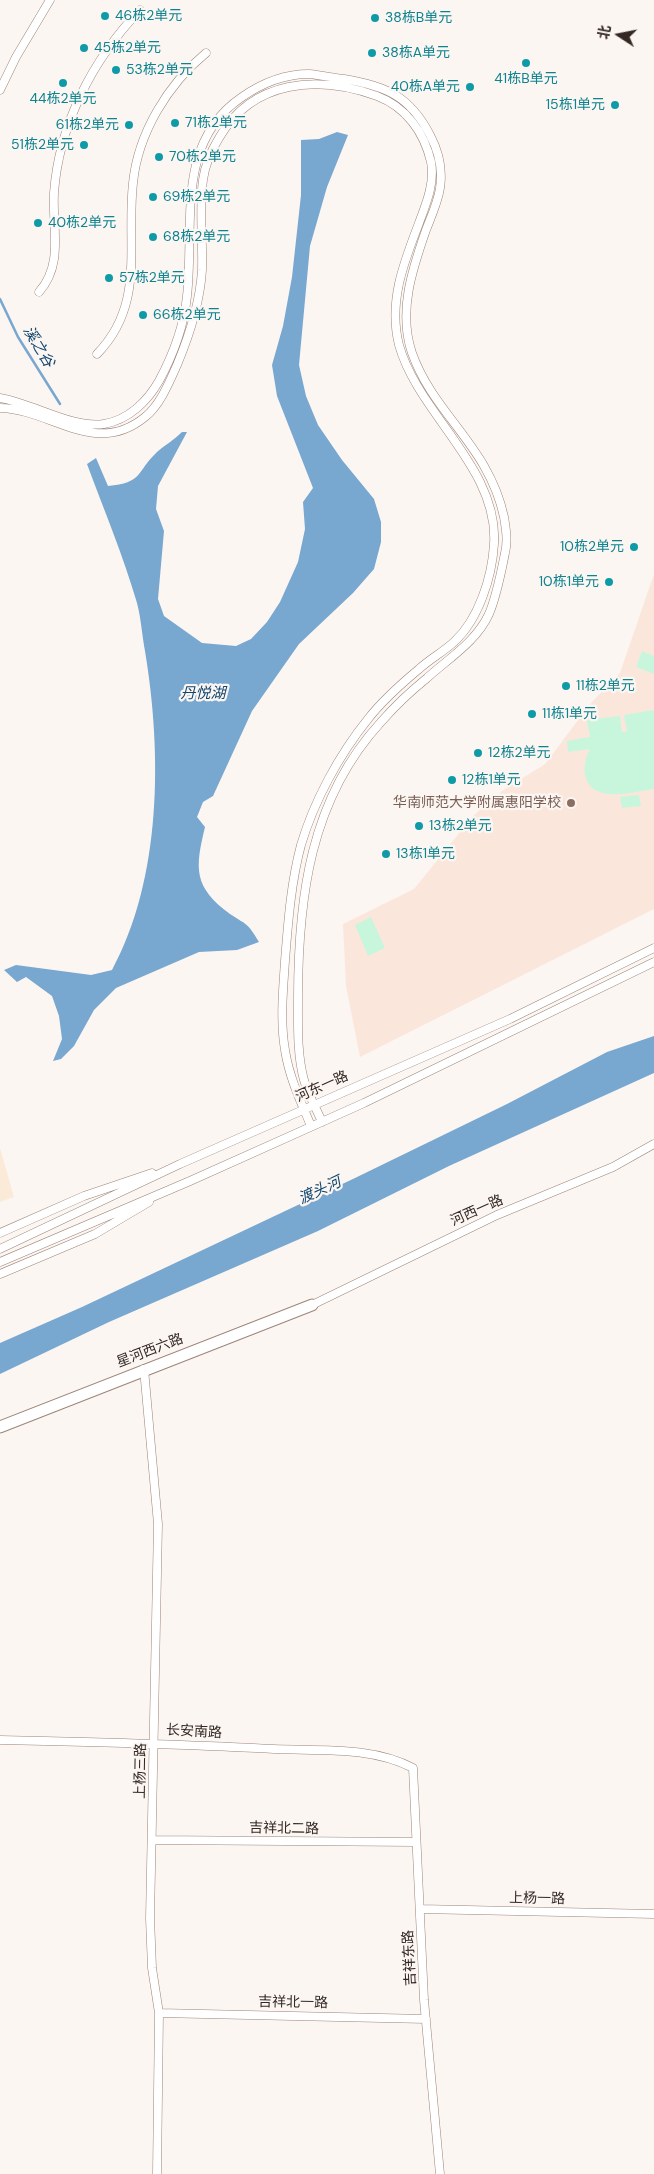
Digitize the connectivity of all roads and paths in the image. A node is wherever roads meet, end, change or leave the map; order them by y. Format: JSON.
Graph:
{"nodes":[{"id":1,"x":50,"y":0,"type":"edge"},
{"id":2,"x":140,"y":10,"type":"dead end"},
{"id":3,"x":206,"y":53,"type":"dead end"},
{"id":4,"x":0,"y":90,"type":"edge"},
{"id":5,"x":39,"y":292,"type":"dead end"},
{"id":6,"x":97,"y":354,"type":"dead end"},
{"id":7,"x":0,"y":398,"type":"edge"},
{"id":8,"x":0,"y":408,"type":"edge"},
{"id":9,"x":654,"y":948,"type":"edge"},
{"id":10,"x":654,"y":962,"type":"edge"},
{"id":11,"x":314,"y":1104,"type":"junction"},
{"id":12,"x":304,"y":1109,"type":"junction"},
{"id":13,"x":322,"y":1122,"type":"junction"},
{"id":14,"x":311,"y":1126,"type":"junction"},
{"id":15,"x":654,"y":1144,"type":"edge"},
{"id":16,"x":180,"y":1164,"type":"junction"},
{"id":17,"x":174,"y":1188,"type":"junction"},
{"id":18,"x":0,"y":1233,"type":"edge"},
{"id":19,"x":0,"y":1249,"type":"edge"},
{"id":20,"x":0,"y":1262,"type":"edge"},
{"id":21,"x":0,"y":1274,"type":"edge"},
{"id":22,"x":312,"y":1305,"type":"joint"},
{"id":23,"x":144,"y":1369,"type":"junction"},
{"id":24,"x":0,"y":1428,"type":"edge"},
{"id":25,"x":0,"y":1740,"type":"edge"},
{"id":26,"x":154,"y":1743,"type":"junction"},
{"id":27,"x":387,"y":1758,"type":"joint"},
{"id":28,"x":152,"y":1840,"type":"junction"},
{"id":29,"x":416,"y":1842,"type":"junction"},
{"id":30,"x":420,"y":1909,"type":"junction"},
{"id":31,"x":654,"y":1914,"type":"edge"},
{"id":32,"x":159,"y":2013,"type":"junction"},
{"id":33,"x":426,"y":2019,"type":"junction"},
{"id":34,"x":157,"y":2174,"type":"edge"},
{"id":35,"x":440,"y":2174,"type":"edge"}],
"edges":[{"from":1,"to":4,"type":"street"},
{"from":2,"to":5,"type":"street"},
{"from":3,"to":6,"type":"street"},
{"from":7,"to":11,"type":"street"},
{"from":8,"to":12,"type":"street"},
{"from":9,"to":11,"type":"street","name":"河东一路"},
{"from":10,"to":13,"type":"street"},
{"from":11,"to":12,"type":"street","name":"河东一路"},
{"from":11,"to":13,"type":"street"},
{"from":12,"to":14,"type":"street"},
{"from":12,"to":16,"type":"street","name":"河东一路"},
{"from":13,"to":14,"type":"street"},
{"from":14,"to":17,"type":"street"},
{"from":15,"to":22,"type":"street","name":"河西一路"},
{"from":16,"to":18,"type":"street"},
{"from":16,"to":19,"type":"street","name":"河东一路"},
{"from":17,"to":20,"type":"street"},
{"from":17,"to":21,"type":"street"},
{"from":22,"to":23,"type":"street","name":"星河西六路"},
{"from":23,"to":24,"type":"street","name":"星河西六路"},
{"from":23,"to":26,"type":"street","name":"上杨三路"},
{"from":25,"to":26,"type":"street","name":"长安南路"},
{"from":26,"to":27,"type":"street","name":"长安南路"},
{"from":26,"to":28,"type":"street","name":"上杨三路"},
{"from":27,"to":29,"type":"street","name":"吉祥东路"},
{"from":28,"to":29,"type":"street","name":"吉祥北二路"},
{"from":28,"to":32,"type":"street","name":"上杨三路"},
{"from":29,"to":30,"type":"street","name":"吉祥东路"},
{"from":30,"to":31,"type":"street","name":"上杨一路"},
{"from":30,"to":33,"type":"street","name":"吉祥东路"},
{"from":32,"to":33,"type":"street","name":"吉祥北一路"},
{"from":32,"to":34,"type":"street","name":"上杨三路"},
{"from":33,"to":35,"type":"street","name":"吉祥东路"}]}
